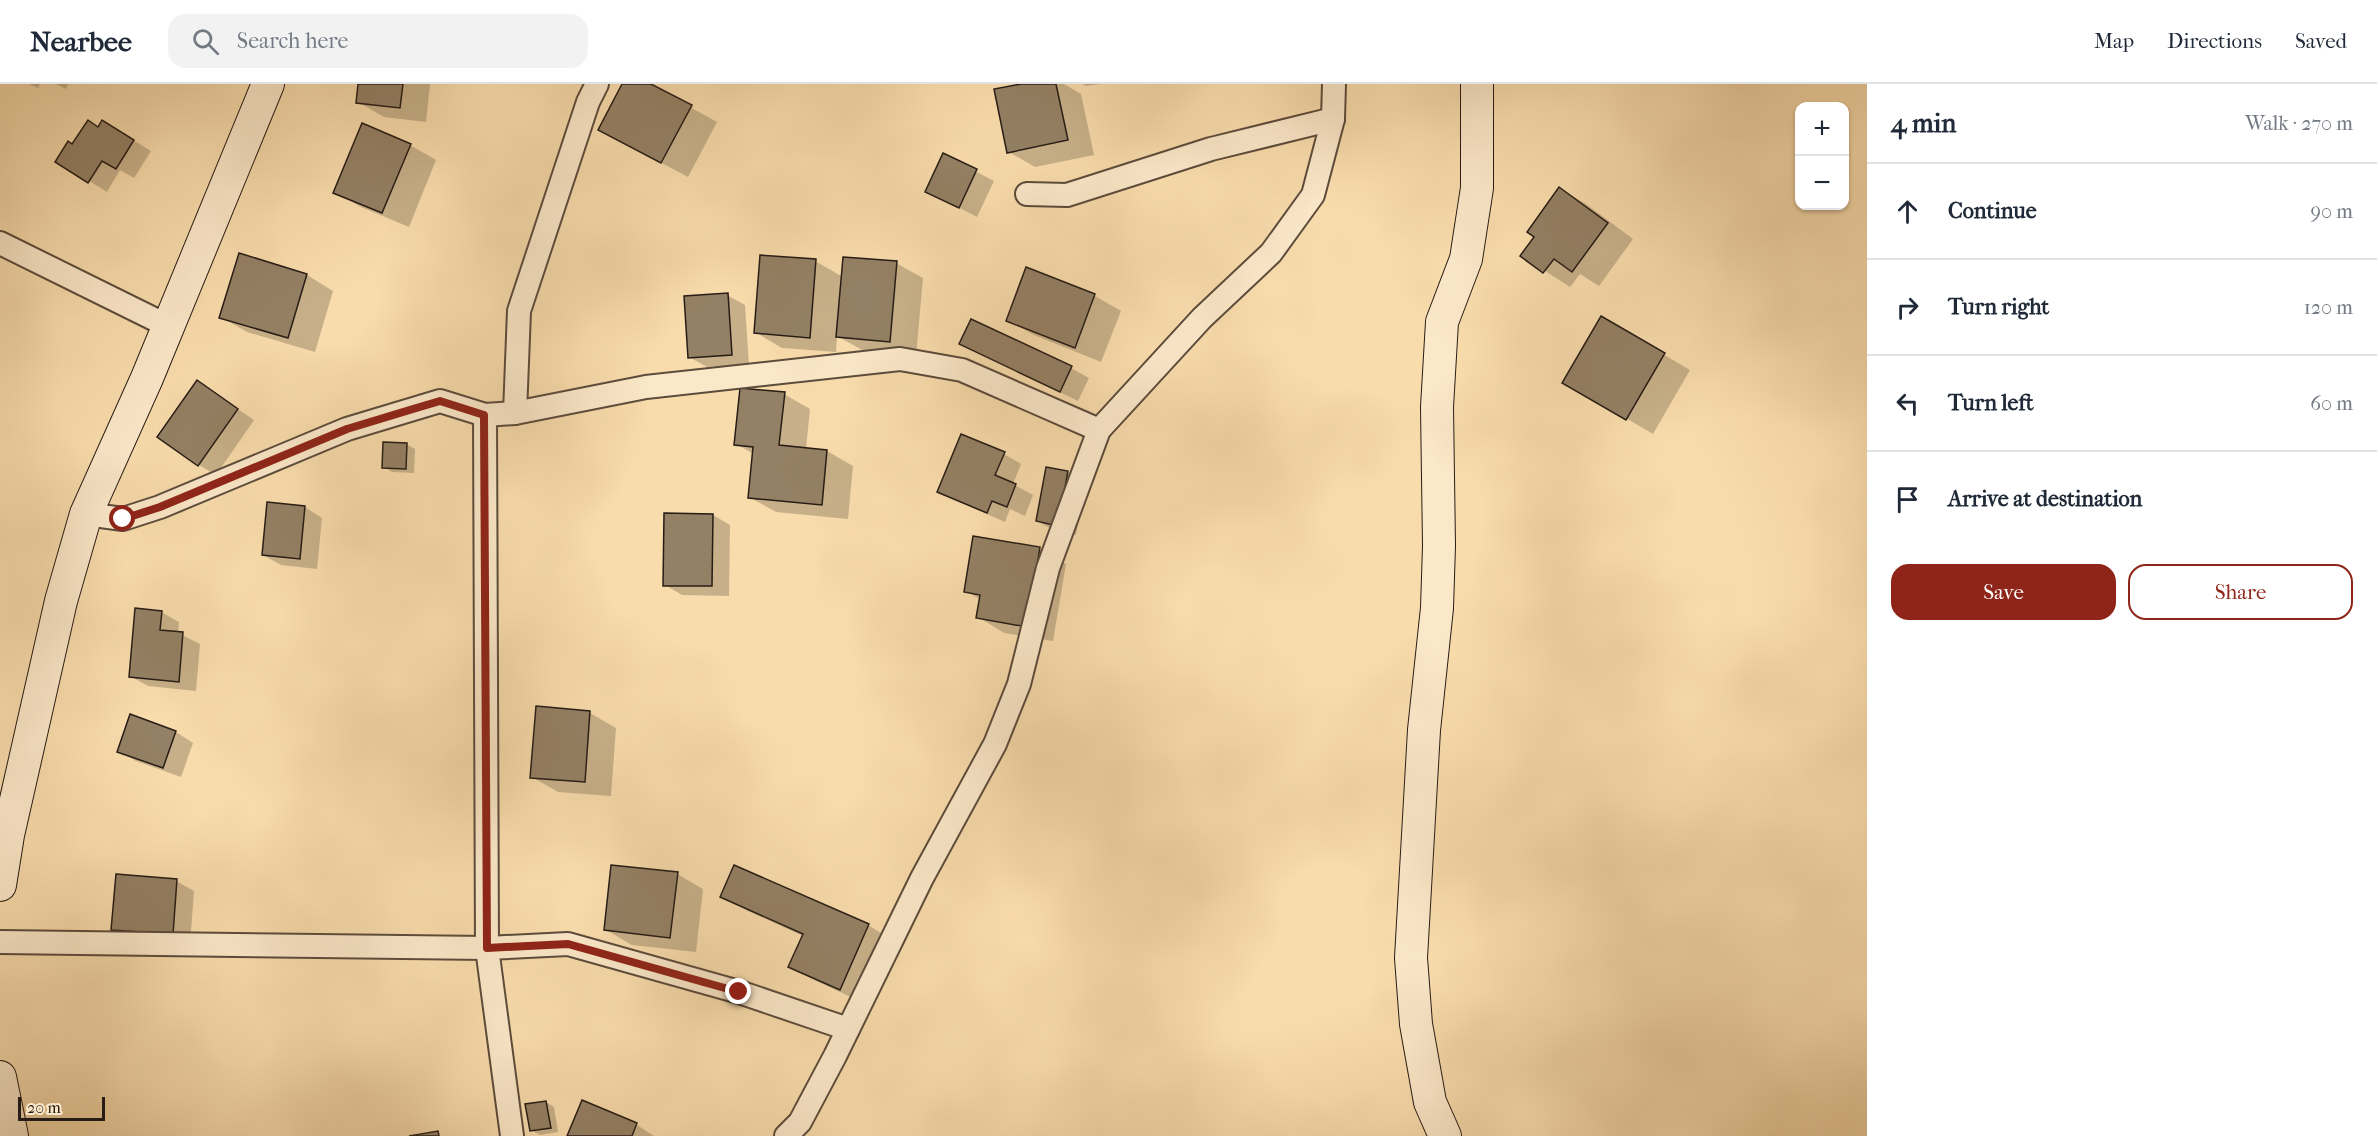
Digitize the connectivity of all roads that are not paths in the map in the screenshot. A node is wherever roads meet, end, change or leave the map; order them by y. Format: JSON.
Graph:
{"nodes":[{"id":1,"x":268,"y":84,"type":"edge"},
{"id":2,"x":597,"y":84,"type":"edge"},
{"id":3,"x":1334,"y":84,"type":"edge"},
{"id":4,"x":1477,"y":84,"type":"edge"},
{"id":5,"x":1333,"y":119,"type":"junction"},
{"id":6,"x":1027,"y":194,"type":"dead end"},
{"id":7,"x":0,"y":243,"type":"edge"},
{"id":8,"x":168,"y":326,"type":"junction"},
{"id":9,"x":515,"y":413,"type":"junction"},
{"id":10,"x":484,"y":415,"type":"junction"},
{"id":11,"x":1099,"y":430,"type":"junction"},
{"id":12,"x":86,"y":514,"type":"junction"},
{"id":13,"x":4,"y":833,"type":"edge"},
{"id":14,"x":0,"y":885,"type":"edge"},
{"id":15,"x":0,"y":942,"type":"edge"},
{"id":16,"x":487,"y":948,"type":"junction"},
{"id":17,"x":848,"y":1029,"type":"junction"},
{"id":18,"x":0,"y":1077,"type":"edge"},
{"id":19,"x":12,"y":1136,"type":"edge"},
{"id":20,"x":512,"y":1136,"type":"edge"},
{"id":21,"x":786,"y":1136,"type":"edge"},
{"id":22,"x":1444,"y":1136,"type":"edge"}],
"edges":[{"from":1,"to":8,"type":"street"},
{"from":2,"to":9,"type":"street"},
{"from":3,"to":5,"type":"street"},
{"from":4,"to":22,"type":"street"},
{"from":5,"to":6,"type":"street"},
{"from":5,"to":11,"type":"street"},
{"from":7,"to":8,"type":"street"},
{"from":8,"to":12,"type":"street"},
{"from":9,"to":10,"type":"street"},
{"from":9,"to":11,"type":"street"},
{"from":10,"to":12,"type":"street"},
{"from":10,"to":16,"type":"street"},
{"from":11,"to":17,"type":"street"},
{"from":12,"to":13,"type":"street"},
{"from":13,"to":14,"type":"street"},
{"from":15,"to":16,"type":"street"},
{"from":16,"to":17,"type":"street"},
{"from":16,"to":20,"type":"street"},
{"from":17,"to":21,"type":"street"},
{"from":18,"to":19,"type":"street"}]}
